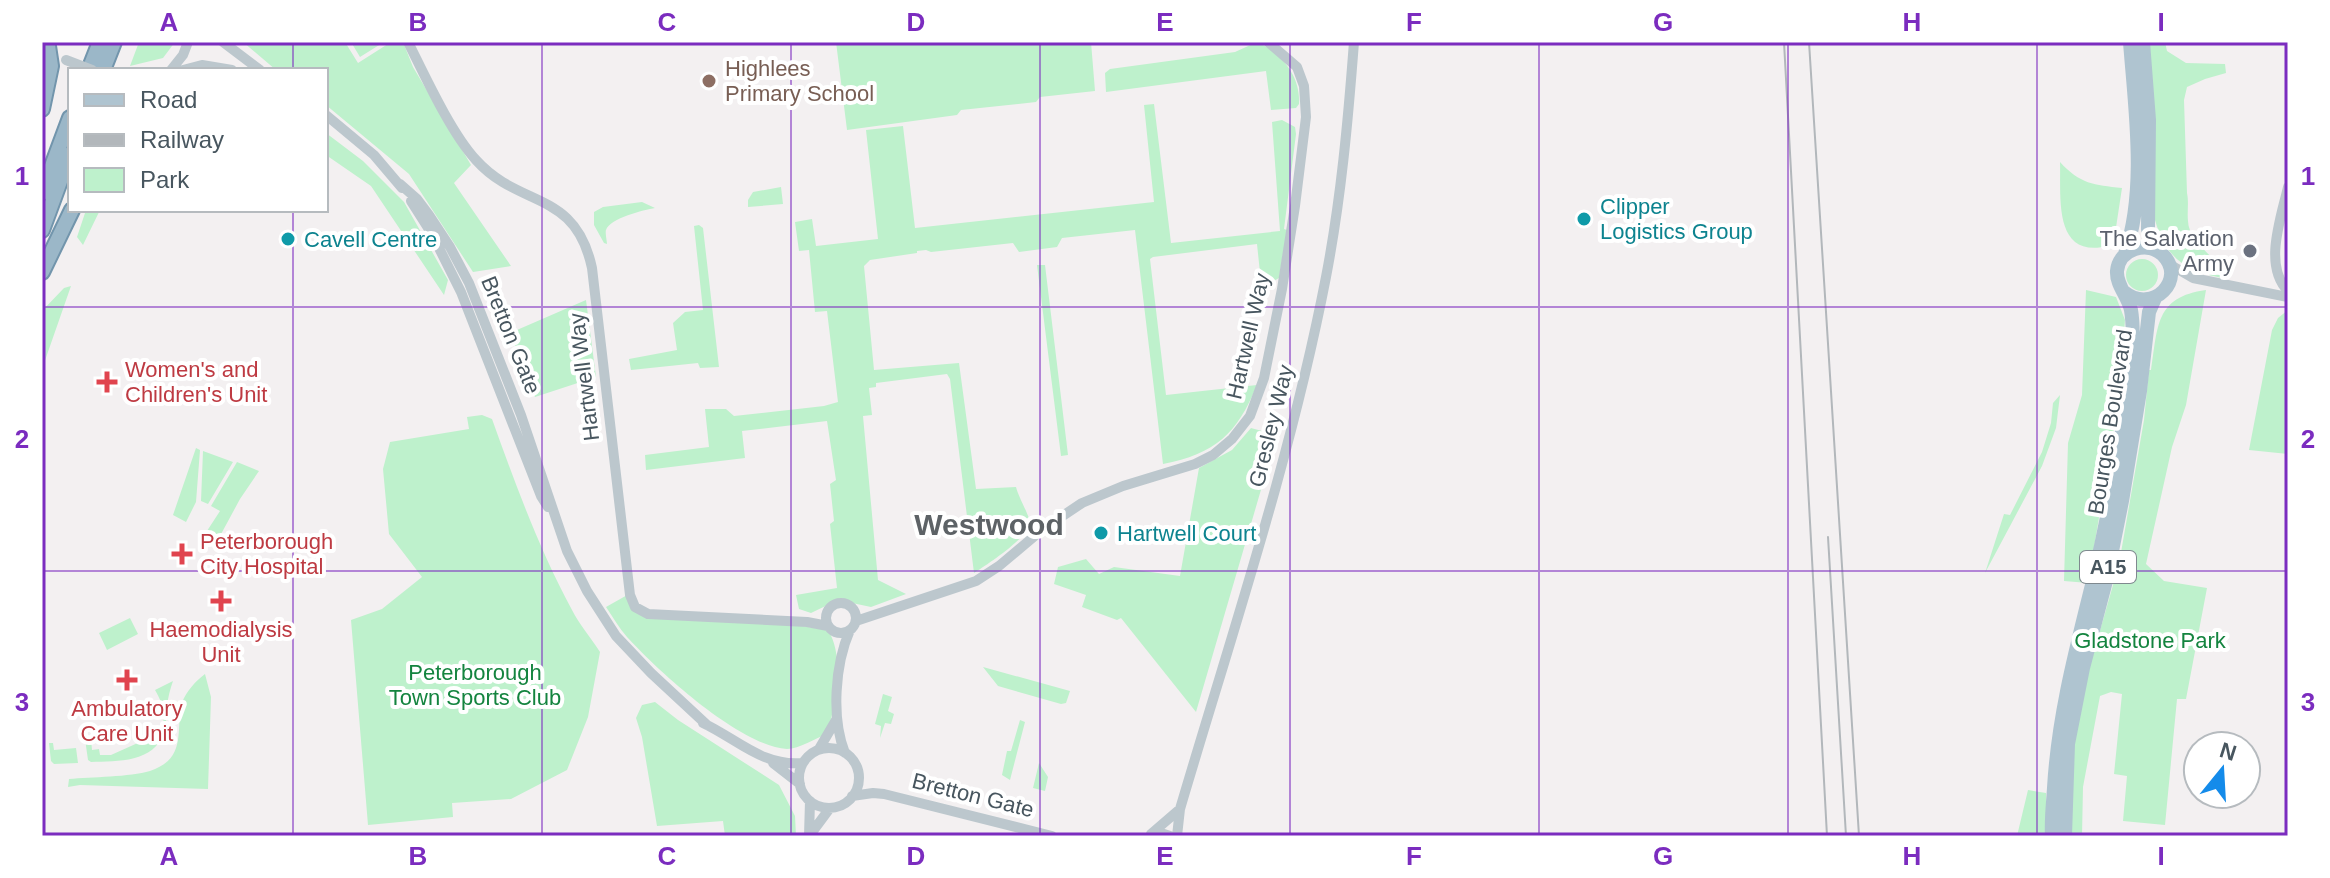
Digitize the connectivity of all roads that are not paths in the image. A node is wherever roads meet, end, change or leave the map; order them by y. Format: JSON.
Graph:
{"nodes":[{"id":1,"x":100,"y":42,"type":"edge"},
{"id":2,"x":114,"y":42,"type":"edge"},
{"id":3,"x":188,"y":42,"type":"edge"},
{"id":4,"x":223,"y":42,"type":"edge"},
{"id":5,"x":408,"y":42,"type":"edge"},
{"id":6,"x":1268,"y":42,"type":"edge"},
{"id":7,"x":1354,"y":42,"type":"edge"},
{"id":8,"x":2130,"y":42,"type":"edge"},
{"id":9,"x":2143,"y":42,"type":"edge"},
{"id":10,"x":47,"y":44,"type":"edge"},
{"id":11,"x":85,"y":68,"type":"edge"},
{"id":12,"x":91,"y":68,"type":"edge"},
{"id":13,"x":104,"y":68,"type":"edge"},
{"id":14,"x":173,"y":68,"type":"edge"},
{"id":15,"x":191,"y":68,"type":"edge"},
{"id":16,"x":220,"y":68,"type":"edge"},
{"id":17,"x":257,"y":68,"type":"edge"},
{"id":18,"x":42,"y":109,"type":"edge"},
{"id":19,"x":328,"y":117,"type":"edge"},
{"id":20,"x":68,"y":123,"type":"edge"},
{"id":21,"x":68,"y":159,"type":"edge"},
{"id":22,"x":2143,"y":162,"type":"junction"},
{"id":23,"x":2288,"y":187,"type":"edge"},
{"id":24,"x":42,"y":193,"type":"edge"},
{"id":25,"x":2142,"y":193,"type":"junction"},
{"id":26,"x":71,"y":212,"type":"edge"},
{"id":27,"x":42,"y":230,"type":"edge"},
{"id":28,"x":2156,"y":250,"type":"junction"},
{"id":29,"x":2125,"y":254,"type":"junction"},
{"id":30,"x":2169,"y":264,"type":"junction"},
{"id":31,"x":42,"y":272,"type":"edge"},
{"id":32,"x":2276,"y":274,"type":"junction"},
{"id":33,"x":2193,"y":278,"type":"junction"},
{"id":34,"x":2260,"y":291,"type":"junction"},
{"id":35,"x":2124,"y":292,"type":"junction"},
{"id":36,"x":2160,"y":294,"type":"junction"},
{"id":37,"x":2288,"y":294,"type":"edge"},
{"id":38,"x":852,"y":606,"type":"junction"},
{"id":39,"x":827,"y":611,"type":"junction"},
{"id":40,"x":875,"y":614,"type":"junction"},
{"id":41,"x":807,"y":622,"type":"junction"},
{"id":42,"x":853,"y":626,"type":"junction"},
{"id":43,"x":830,"y":628,"type":"junction"},
{"id":44,"x":841,"y":652,"type":"junction"},
{"id":45,"x":836,"y":719,"type":"junction"},
{"id":46,"x":819,"y":749,"type":"junction"},
{"id":47,"x":845,"y":753,"type":"junction"},
{"id":48,"x":768,"y":759,"type":"junction"},
{"id":49,"x":803,"y":763,"type":"junction"},
{"id":50,"x":858,"y":774,"type":"junction"},
{"id":51,"x":800,"y":784,"type":"junction"},
{"id":52,"x":884,"y":794,"type":"junction"},
{"id":53,"x":852,"y":796,"type":"junction"},
{"id":54,"x":810,"y":801,"type":"junction"},
{"id":55,"x":830,"y":808,"type":"junction"},
{"id":56,"x":1180,"y":809,"type":"junction"},
{"id":57,"x":1149,"y":835,"type":"edge"},
{"id":58,"x":809,"y":836,"type":"edge"},
{"id":59,"x":1052,"y":836,"type":"edge"},
{"id":60,"x":1170,"y":836,"type":"edge"},
{"id":61,"x":1177,"y":836,"type":"edge"},
{"id":62,"x":2052,"y":836,"type":"edge"},
{"id":63,"x":2065,"y":836,"type":"edge"}],
"edges":[{"from":1,"to":12,"type":"highway"},
{"from":2,"to":13,"type":"highway"},
{"from":3,"to":14,"type":"street"},
{"from":4,"to":17,"type":"street"},
{"from":5,"to":41,"type":"street","name":"Hartwell Way"},
{"from":6,"to":40,"type":"street","name":"Hartwell Way"},
{"from":7,"to":56,"type":"street","name":"Gresley Way"},
{"from":8,"to":22,"type":"main road"},
{"from":9,"to":22,"type":"main road"},
{"from":10,"to":11,"type":"street","bridge":true},
{"from":10,"to":18,"type":"highway"},
{"from":15,"to":16,"type":"street"},
{"from":19,"to":48,"type":"street","name":"Bretton Gate"},
{"from":20,"to":24,"type":"highway"},
{"from":21,"to":27,"type":"highway"},
{"from":22,"to":25,"type":"main road"},
{"from":23,"to":32,"type":"street"},
{"from":25,"to":28,"type":"main road"},
{"from":25,"to":29,"type":"main road"},
{"from":26,"to":31,"type":"highway"},
{"from":28,"to":29,"type":"main road"},
{"from":28,"to":30,"type":"main road"},
{"from":29,"to":35,"type":"main road"},
{"from":30,"to":33,"type":"street"},
{"from":30,"to":36,"type":"main road"},
{"from":32,"to":34,"type":"street"},
{"from":32,"to":37,"type":"street"},
{"from":33,"to":34,"type":"street"},
{"from":33,"to":36,"type":"street"},
{"from":34,"to":37,"type":"street"},
{"from":35,"to":36,"type":"main road"},
{"from":35,"to":62,"type":"main road","name":"Bourges Boulevard","number":"A15"},
{"from":36,"to":63,"type":"main road","name":"Bourges Boulevard","number":"A15"},
{"from":38,"to":39,"type":"street"},
{"from":38,"to":40,"type":"street"},
{"from":38,"to":42,"type":"street"},
{"from":39,"to":41,"type":"street"},
{"from":39,"to":43,"type":"street"},
{"from":40,"to":42,"type":"street","name":"Hartwell Way"},
{"from":41,"to":43,"type":"street","name":"Hartwell Way"},
{"from":42,"to":43,"type":"street"},
{"from":42,"to":44,"type":"street"},
{"from":43,"to":44,"type":"street"},
{"from":44,"to":45,"type":"street"},
{"from":45,"to":46,"type":"street"},
{"from":45,"to":47,"type":"street"},
{"from":46,"to":47,"type":"street"},
{"from":46,"to":49,"type":"street"},
{"from":47,"to":50,"type":"street"},
{"from":48,"to":49,"type":"street","name":"Bretton Gate"},
{"from":48,"to":51,"type":"street","name":"Bretton Gate"},
{"from":49,"to":51,"type":"street"},
{"from":50,"to":52,"type":"street","name":"Bretton Gate"},
{"from":50,"to":53,"type":"street"},
{"from":51,"to":54,"type":"street"},
{"from":52,"to":53,"type":"street","name":"Bretton Gate"},
{"from":52,"to":59,"type":"street","name":"Bretton Gate"},
{"from":53,"to":55,"type":"street"},
{"from":54,"to":55,"type":"street"},
{"from":54,"to":58,"type":"street"},
{"from":55,"to":58,"type":"street"},
{"from":56,"to":57,"type":"street"},
{"from":56,"to":61,"type":"street","name":"Gresley Way"},
{"from":57,"to":60,"type":"street"}]}
